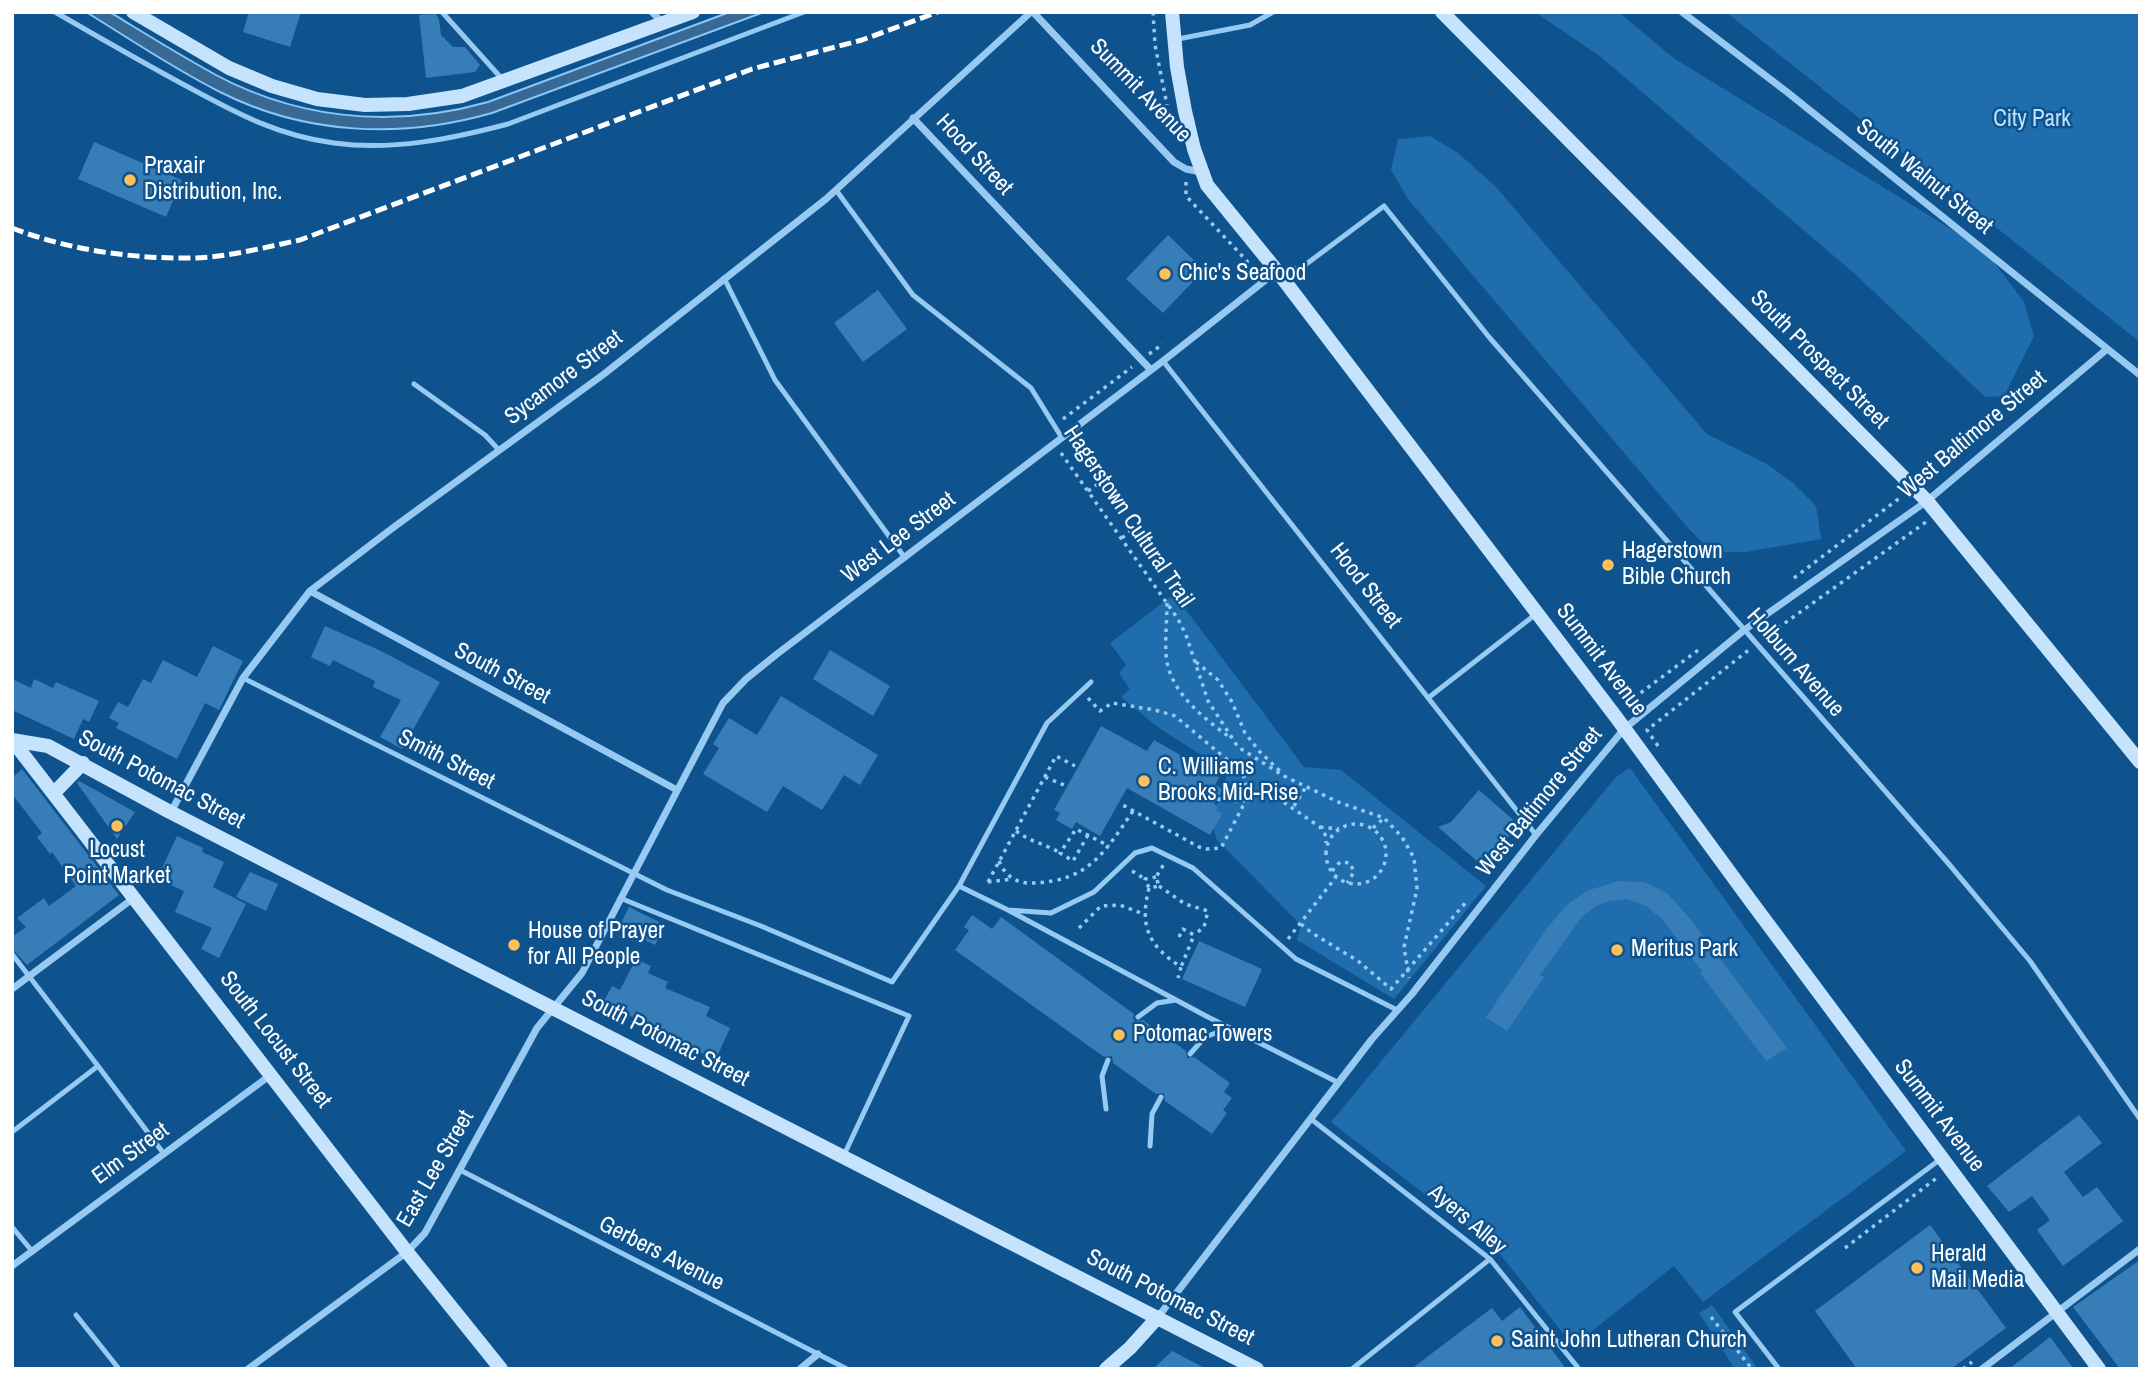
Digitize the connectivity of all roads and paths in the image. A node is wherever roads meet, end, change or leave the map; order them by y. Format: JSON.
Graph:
{"nodes":[{"id":1,"x":55,"y":12,"type":"edge"},
{"id":2,"x":133,"y":12,"type":"edge"},
{"id":3,"x":442,"y":12,"type":"edge"},
{"id":4,"x":693,"y":12,"type":"edge"},
{"id":5,"x":804,"y":12,"type":"edge"},
{"id":6,"x":1032,"y":12,"type":"edge"},
{"id":7,"x":1153,"y":12,"type":"edge"},
{"id":8,"x":1172,"y":12,"type":"edge"},
{"id":9,"x":1273,"y":12,"type":"edge"},
{"id":10,"x":1442,"y":12,"type":"edge"},
{"id":11,"x":1682,"y":12,"type":"edge"},
{"id":12,"x":663,"y":16,"type":"edge"},
{"id":13,"x":1174,"y":40,"type":"junction"},
{"id":14,"x":505,"y":82,"type":"junction"},
{"id":15,"x":1169,"y":108,"type":"dead end"},
{"id":16,"x":913,"y":118,"type":"junction"},
{"id":17,"x":1186,"y":169,"type":"junction"},
{"id":18,"x":1202,"y":172,"type":"junction"},
{"id":19,"x":836,"y":190,"type":"junction"},
{"id":20,"x":1384,"y":206,"type":"joint"},
{"id":21,"x":1277,"y":271,"type":"junction"},
{"id":22,"x":724,"y":278,"type":"junction"},
{"id":23,"x":1242,"y":284,"type":"dead end"},
{"id":24,"x":1172,"y":337,"type":"dead end"},
{"id":25,"x":2106,"y":349,"type":"junction"},
{"id":26,"x":1141,"y":360,"type":"junction"},
{"id":27,"x":1163,"y":361,"type":"junction"},
{"id":28,"x":1151,"y":370,"type":"junction"},
{"id":29,"x":2140,"y":375,"type":"edge"},
{"id":30,"x":414,"y":384,"type":"dead end"},
{"id":31,"x":1053,"y":426,"type":"junction"},
{"id":32,"x":1062,"y":438,"type":"junction"},
{"id":33,"x":1054,"y":444,"type":"junction"},
{"id":34,"x":499,"y":450,"type":"junction"},
{"id":35,"x":1105,"y":479,"type":"dead end"},
{"id":36,"x":1088,"y":491,"type":"junction"},
{"id":37,"x":1927,"y":501,"type":"junction"},
{"id":38,"x":1926,"y":522,"type":"dead end"},
{"id":39,"x":1138,"y":526,"type":"dead end"},
{"id":40,"x":1122,"y":538,"type":"junction"},
{"id":41,"x":905,"y":558,"type":"junction"},
{"id":42,"x":310,"y":591,"type":"junction"},
{"id":43,"x":1167,"y":601,"type":"junction"},
{"id":44,"x":1536,"y":613,"type":"junction"},
{"id":45,"x":1743,"y":631,"type":"junction"},
{"id":46,"x":1756,"y":645,"type":"junction"},
{"id":47,"x":1194,"y":661,"type":"junction"},
{"id":48,"x":243,"y":678,"type":"junction"},
{"id":49,"x":1091,"y":682,"type":"dead end"},
{"id":50,"x":1082,"y":691,"type":"junction"},
{"id":51,"x":1428,"y":698,"type":"junction"},
{"id":52,"x":1624,"y":729,"type":"junction"},
{"id":53,"x":1647,"y":730,"type":"dead end"},
{"id":54,"x":1233,"y":739,"type":"junction"},
{"id":55,"x":12,"y":740,"type":"edge"},
{"id":56,"x":2140,"y":762,"type":"edge"},
{"id":57,"x":83,"y":763,"type":"junction"},
{"id":58,"x":1075,"y":766,"type":"dead end"},
{"id":59,"x":1284,"y":776,"type":"junction"},
{"id":60,"x":1045,"y":777,"type":"junction"},
{"id":61,"x":1065,"y":785,"type":"dead end"},
{"id":62,"x":1306,"y":787,"type":"junction"},
{"id":63,"x":677,"y":790,"type":"junction"},
{"id":64,"x":55,"y":792,"type":"junction"},
{"id":65,"x":1217,"y":799,"type":"dead end"},
{"id":66,"x":1249,"y":800,"type":"junction"},
{"id":67,"x":1119,"y":803,"type":"dead end"},
{"id":68,"x":1293,"y":806,"type":"junction"},
{"id":69,"x":1133,"y":811,"type":"junction"},
{"id":70,"x":170,"y":812,"type":"junction"},
{"id":71,"x":1384,"y":818,"type":"junction"},
{"id":72,"x":1320,"y":827,"type":"junction"},
{"id":73,"x":1373,"y":828,"type":"junction"},
{"id":74,"x":1339,"y":829,"type":"junction"},
{"id":75,"x":1016,"y":831,"type":"junction"},
{"id":76,"x":1088,"y":835,"type":"junction"},
{"id":77,"x":1535,"y":835,"type":"junction"},
{"id":78,"x":1109,"y":846,"type":"junction"},
{"id":79,"x":1326,"y":848,"type":"junction"},
{"id":80,"x":1060,"y":853,"type":"junction"},
{"id":81,"x":1168,"y":856,"type":"junction"},
{"id":82,"x":999,"y":861,"type":"junction"},
{"id":83,"x":1332,"y":871,"type":"junction"},
{"id":84,"x":633,"y":873,"type":"junction"},
{"id":85,"x":1156,"y":877,"type":"junction"},
{"id":86,"x":1336,"y":877,"type":"junction"},
{"id":87,"x":1012,"y":879,"type":"junction"},
{"id":88,"x":1348,"y":883,"type":"junction"},
{"id":89,"x":959,"y":886,"type":"junction"},
{"id":90,"x":1159,"y":886,"type":"junction"},
{"id":91,"x":1149,"y":888,"type":"junction"},
{"id":92,"x":136,"y":897,"type":"junction"},
{"id":93,"x":620,"y":898,"type":"junction"},
{"id":94,"x":1009,"y":910,"type":"junction"},
{"id":95,"x":1146,"y":915,"type":"junction"},
{"id":96,"x":1301,"y":923,"type":"junction"},
{"id":97,"x":1079,"y":928,"type":"dead end"},
{"id":98,"x":1194,"y":935,"type":"junction"},
{"id":99,"x":1179,"y":937,"type":"dead end"},
{"id":100,"x":1282,"y":947,"type":"junction"},
{"id":101,"x":12,"y":954,"type":"edge"},
{"id":102,"x":1181,"y":967,"type":"junction"},
{"id":103,"x":1407,"y":972,"type":"junction"},
{"id":104,"x":29,"y":976,"type":"junction"},
{"id":105,"x":1178,"y":978,"type":"dead end"},
{"id":106,"x":12,"y":989,"type":"edge"},
{"id":107,"x":1412,"y":994,"type":"junction"},
{"id":108,"x":1176,"y":1000,"type":"junction"},
{"id":109,"x":553,"y":1007,"type":"junction"},
{"id":110,"x":1397,"y":1010,"type":"junction"},
{"id":111,"x":1138,"y":1017,"type":"dead end"},
{"id":112,"x":1229,"y":1028,"type":"junction"},
{"id":113,"x":1190,"y":1054,"type":"dead end"},
{"id":114,"x":1108,"y":1060,"type":"dead end"},
{"id":115,"x":98,"y":1066,"type":"junction"},
{"id":116,"x":272,"y":1074,"type":"junction"},
{"id":117,"x":1339,"y":1083,"type":"junction"},
{"id":118,"x":1161,"y":1097,"type":"dead end"},
{"id":119,"x":1106,"y":1109,"type":"dead end"},
{"id":120,"x":1311,"y":1119,"type":"junction"},
{"id":121,"x":2140,"y":1119,"type":"edge"},
{"id":122,"x":12,"y":1132,"type":"edge"},
{"id":123,"x":1150,"y":1146,"type":"dead end"},
{"id":124,"x":164,"y":1154,"type":"junction"},
{"id":125,"x":844,"y":1156,"type":"junction"},
{"id":126,"x":1942,"y":1158,"type":"junction"},
{"id":127,"x":460,"y":1170,"type":"junction"},
{"id":128,"x":1940,"y":1176,"type":"dead end"},
{"id":129,"x":12,"y":1227,"type":"edge"},
{"id":130,"x":1845,"y":1248,"type":"dead end"},
{"id":131,"x":2140,"y":1249,"type":"edge"},
{"id":132,"x":32,"y":1251,"type":"junction"},
{"id":133,"x":407,"y":1252,"type":"junction"},
{"id":134,"x":1489,"y":1259,"type":"junction"},
{"id":135,"x":12,"y":1266,"type":"edge"},
{"id":136,"x":2057,"y":1312,"type":"junction"},
{"id":137,"x":76,"y":1315,"type":"dead end"},
{"id":138,"x":1158,"y":1317,"type":"junction"},
{"id":139,"x":1711,"y":1317,"type":"dead end"},
{"id":140,"x":818,"y":1354,"type":"junction"},
{"id":141,"x":119,"y":1369,"type":"edge"},
{"id":142,"x":248,"y":1369,"type":"edge"},
{"id":143,"x":501,"y":1369,"type":"edge"},
{"id":144,"x":800,"y":1369,"type":"edge"},
{"id":145,"x":847,"y":1369,"type":"edge"},
{"id":146,"x":1106,"y":1369,"type":"edge"},
{"id":147,"x":1257,"y":1369,"type":"edge"},
{"id":148,"x":1352,"y":1369,"type":"edge"},
{"id":149,"x":1579,"y":1369,"type":"edge"},
{"id":150,"x":1752,"y":1369,"type":"edge"},
{"id":151,"x":1779,"y":1369,"type":"edge"},
{"id":152,"x":1982,"y":1369,"type":"edge"},
{"id":153,"x":2099,"y":1369,"type":"edge"}],
"edges":[{"from":1,"to":5,"type":"lane"},
{"from":2,"to":14,"type":"main road"},
{"from":3,"to":14,"type":"lane"},
{"from":4,"to":12,"type":"main road"},
{"from":6,"to":16,"type":"street","name":"Sycamore Street"},
{"from":6,"to":17,"type":"street","name":"Summit Avenue"},
{"from":7,"to":15,"type":"path"},
{"from":8,"to":13,"type":"main road"},
{"from":9,"to":13,"type":"lane"},
{"from":10,"to":37,"type":"main road","name":"South Prospect Street"},
{"from":11,"to":25,"type":"street","name":"South Walnut Street"},
{"from":12,"to":14,"type":"main road"},
{"from":13,"to":18,"type":"main road"},
{"from":16,"to":19,"type":"street","name":"Sycamore Street"},
{"from":16,"to":26,"type":"street","name":"Hood Street"},
{"from":17,"to":18,"type":"street","name":"Summit Avenue"},
{"from":17,"to":23,"type":"path"},
{"from":18,"to":21,"type":"main road","name":"Summit Avenue"},
{"from":19,"to":22,"type":"street","name":"Sycamore Street"},
{"from":19,"to":31,"type":"lane"},
{"from":20,"to":21,"type":"lane","name":"West Lee Street"},
{"from":20,"to":45,"type":"lane","name":"Holburn Avenue"},
{"from":21,"to":27,"type":"street","name":"West Lee Street"},
{"from":21,"to":44,"type":"main road","name":"Summit Avenue"},
{"from":22,"to":34,"type":"street","name":"Sycamore Street"},
{"from":22,"to":41,"type":"lane"},
{"from":24,"to":26,"type":"path","name":"Hagerstown Cultural Trail"},
{"from":25,"to":29,"type":"street","name":"South Walnut Street"},
{"from":25,"to":37,"type":"street","name":"West Baltimore Street"},
{"from":26,"to":28,"type":"street","name":"Hood Street"},
{"from":26,"to":31,"type":"path","name":"Hagerstown Cultural Trail"},
{"from":27,"to":28,"type":"street","name":"West Lee Street"},
{"from":27,"to":51,"type":"lane","name":"Hood Street"},
{"from":28,"to":32,"type":"street","name":"West Lee Street"},
{"from":30,"to":34,"type":"lane"},
{"from":31,"to":32,"type":"lane"},
{"from":32,"to":33,"type":"street","name":"West Lee Street"},
{"from":33,"to":36,"type":"path","name":"Hagerstown Cultural Trail"},
{"from":33,"to":41,"type":"street","name":"West Lee Street"},
{"from":34,"to":42,"type":"street","name":"Sycamore Street"},
{"from":35,"to":36,"type":"path"},
{"from":36,"to":40,"type":"path","name":"Hagerstown Cultural Trail"},
{"from":37,"to":45,"type":"street","name":"West Baltimore Street"},
{"from":37,"to":56,"type":"main road","name":"South Prospect Street"},
{"from":38,"to":46,"type":"path"},
{"from":39,"to":40,"type":"path"},
{"from":40,"to":43,"type":"path","name":"Hagerstown Cultural Trail"},
{"from":41,"to":63,"type":"street","name":"West Lee Street"},
{"from":42,"to":48,"type":"street","name":"Sycamore Street"},
{"from":42,"to":63,"type":"street","name":"South Street"},
{"from":43,"to":47,"type":"path","name":"Hagerstown Cultural Trail"},
{"from":43,"to":54,"type":"path"},
{"from":44,"to":51,"type":"lane"},
{"from":44,"to":52,"type":"main road","name":"Summit Avenue"},
{"from":45,"to":46,"type":"lane","name":"Holburn Avenue"},
{"from":45,"to":52,"type":"street","name":"West Baltimore Street"},
{"from":46,"to":53,"type":"path"},
{"from":46,"to":121,"type":"lane","name":"Holburn Avenue"},
{"from":47,"to":54,"type":"path","name":"Hagerstown Cultural Trail"},
{"from":47,"to":59,"type":"path"},
{"from":48,"to":70,"type":"street","name":"Sycamore Street"},
{"from":48,"to":84,"type":"lane","name":"Smith Street"},
{"from":49,"to":50,"type":"lane"},
{"from":50,"to":66,"type":"path"},
{"from":50,"to":89,"type":"lane"},
{"from":51,"to":77,"type":"lane","name":"Hood Street"},
{"from":52,"to":77,"type":"street","name":"West Baltimore Street"},
{"from":52,"to":126,"type":"main road","name":"Summit Avenue"},
{"from":54,"to":59,"type":"path","name":"Hagerstown Cultural Trail"},
{"from":55,"to":57,"type":"main road","name":"South Potomac Street"},
{"from":55,"to":64,"type":"main road","name":"South Locust Street"},
{"from":57,"to":64,"type":"main road"},
{"from":57,"to":70,"type":"main road","name":"South Potomac Street"},
{"from":58,"to":60,"type":"path"},
{"from":59,"to":62,"type":"path","name":"Hagerstown Cultural Trail"},
{"from":60,"to":61,"type":"path"},
{"from":60,"to":75,"type":"path"},
{"from":62,"to":68,"type":"path"},
{"from":62,"to":71,"type":"path","name":"Hagerstown Cultural Trail"},
{"from":63,"to":84,"type":"street","name":"West Lee Street"},
{"from":64,"to":92,"type":"main road","name":"South Locust Street"},
{"from":65,"to":66,"type":"path"},
{"from":66,"to":68,"type":"path"},
{"from":66,"to":69,"type":"path"},
{"from":67,"to":69,"type":"path"},
{"from":68,"to":72,"type":"path"},
{"from":69,"to":78,"type":"path"},
{"from":70,"to":109,"type":"main road","name":"South Potomac Street"},
{"from":71,"to":73,"type":"path"},
{"from":71,"to":103,"type":"path"},
{"from":72,"to":74,"type":"path"},
{"from":72,"to":79,"type":"path"},
{"from":73,"to":74,"type":"path"},
{"from":73,"to":88,"type":"path"},
{"from":74,"to":79,"type":"path"},
{"from":75,"to":80,"type":"path"},
{"from":75,"to":82,"type":"path"},
{"from":76,"to":78,"type":"path"},
{"from":76,"to":80,"type":"path"},
{"from":76,"to":80,"type":"path"},
{"from":77,"to":107,"type":"street","name":"West Baltimore Street"},
{"from":78,"to":87,"type":"path"},
{"from":79,"to":83,"type":"path"},
{"from":81,"to":85,"type":"path"},
{"from":81,"to":94,"type":"lane"},
{"from":81,"to":100,"type":"lane"},
{"from":82,"to":87,"type":"path"},
{"from":82,"to":87,"type":"path"},
{"from":83,"to":86,"type":"path"},
{"from":83,"to":88,"type":"path"},
{"from":84,"to":89,"type":"lane","name":"Smith Street"},
{"from":84,"to":93,"type":"street","name":"West Lee Street"},
{"from":85,"to":90,"type":"path"},
{"from":85,"to":91,"type":"path"},
{"from":86,"to":88,"type":"path"},
{"from":86,"to":96,"type":"path"},
{"from":89,"to":94,"type":"lane"},
{"from":90,"to":91,"type":"path"},
{"from":90,"to":98,"type":"path"},
{"from":91,"to":95,"type":"path"},
{"from":92,"to":104,"type":"street"},
{"from":92,"to":116,"type":"main road","name":"South Locust Street"},
{"from":93,"to":109,"type":"street","name":"West Lee Street"},
{"from":93,"to":125,"type":"lane"},
{"from":94,"to":108,"type":"lane"},
{"from":95,"to":97,"type":"path"},
{"from":95,"to":102,"type":"path"},
{"from":96,"to":100,"type":"path"},
{"from":96,"to":103,"type":"path"},
{"from":98,"to":99,"type":"path"},
{"from":98,"to":102,"type":"path"},
{"from":100,"to":110,"type":"lane"},
{"from":101,"to":104,"type":"lane"},
{"from":102,"to":105,"type":"path"},
{"from":103,"to":107,"type":"path"},
{"from":104,"to":106,"type":"street"},
{"from":104,"to":115,"type":"lane"},
{"from":107,"to":110,"type":"street","name":"West Baltimore Street"},
{"from":108,"to":111,"type":"lane"},
{"from":108,"to":112,"type":"lane"},
{"from":109,"to":125,"type":"main road","name":"South Potomac Street"},
{"from":109,"to":127,"type":"street","name":"East Lee Street"},
{"from":110,"to":117,"type":"street","name":"West Baltimore Street"},
{"from":112,"to":113,"type":"lane"},
{"from":112,"to":117,"type":"lane"},
{"from":114,"to":119,"type":"lane"},
{"from":115,"to":122,"type":"lane"},
{"from":115,"to":124,"type":"lane"},
{"from":116,"to":124,"type":"street","name":"Elm Street"},
{"from":116,"to":133,"type":"main road","name":"South Locust Street"},
{"from":117,"to":120,"type":"street","name":"West Baltimore Street"},
{"from":118,"to":123,"type":"lane"},
{"from":120,"to":134,"type":"lane","name":"Ayers Alley"},
{"from":120,"to":138,"type":"street","name":"West Baltimore Street"},
{"from":124,"to":132,"type":"street","name":"Elm Street"},
{"from":125,"to":138,"type":"main road","name":"South Potomac Street"},
{"from":126,"to":136,"type":"main road","name":"Summit Avenue"},
{"from":126,"to":151,"type":"lane"},
{"from":127,"to":133,"type":"street","name":"East Lee Street"},
{"from":127,"to":140,"type":"lane","name":"Gerbers Avenue"},
{"from":128,"to":130,"type":"path"},
{"from":129,"to":132,"type":"lane"},
{"from":131,"to":136,"type":"street"},
{"from":132,"to":135,"type":"street","name":"Elm Street"},
{"from":133,"to":142,"type":"street","name":"East Lee Street"},
{"from":133,"to":143,"type":"main road","name":"South Locust Street"},
{"from":134,"to":148,"type":"lane"},
{"from":134,"to":149,"type":"lane","name":"Ayers Alley"},
{"from":136,"to":152,"type":"street"},
{"from":136,"to":153,"type":"main road","name":"Summit Avenue"},
{"from":137,"to":141,"type":"lane"},
{"from":138,"to":146,"type":"main road"},
{"from":138,"to":147,"type":"main road","name":"South Potomac Street"},
{"from":139,"to":150,"type":"path"},
{"from":140,"to":144,"type":"street"},
{"from":140,"to":145,"type":"lane","name":"Gerbers Avenue"}]}
